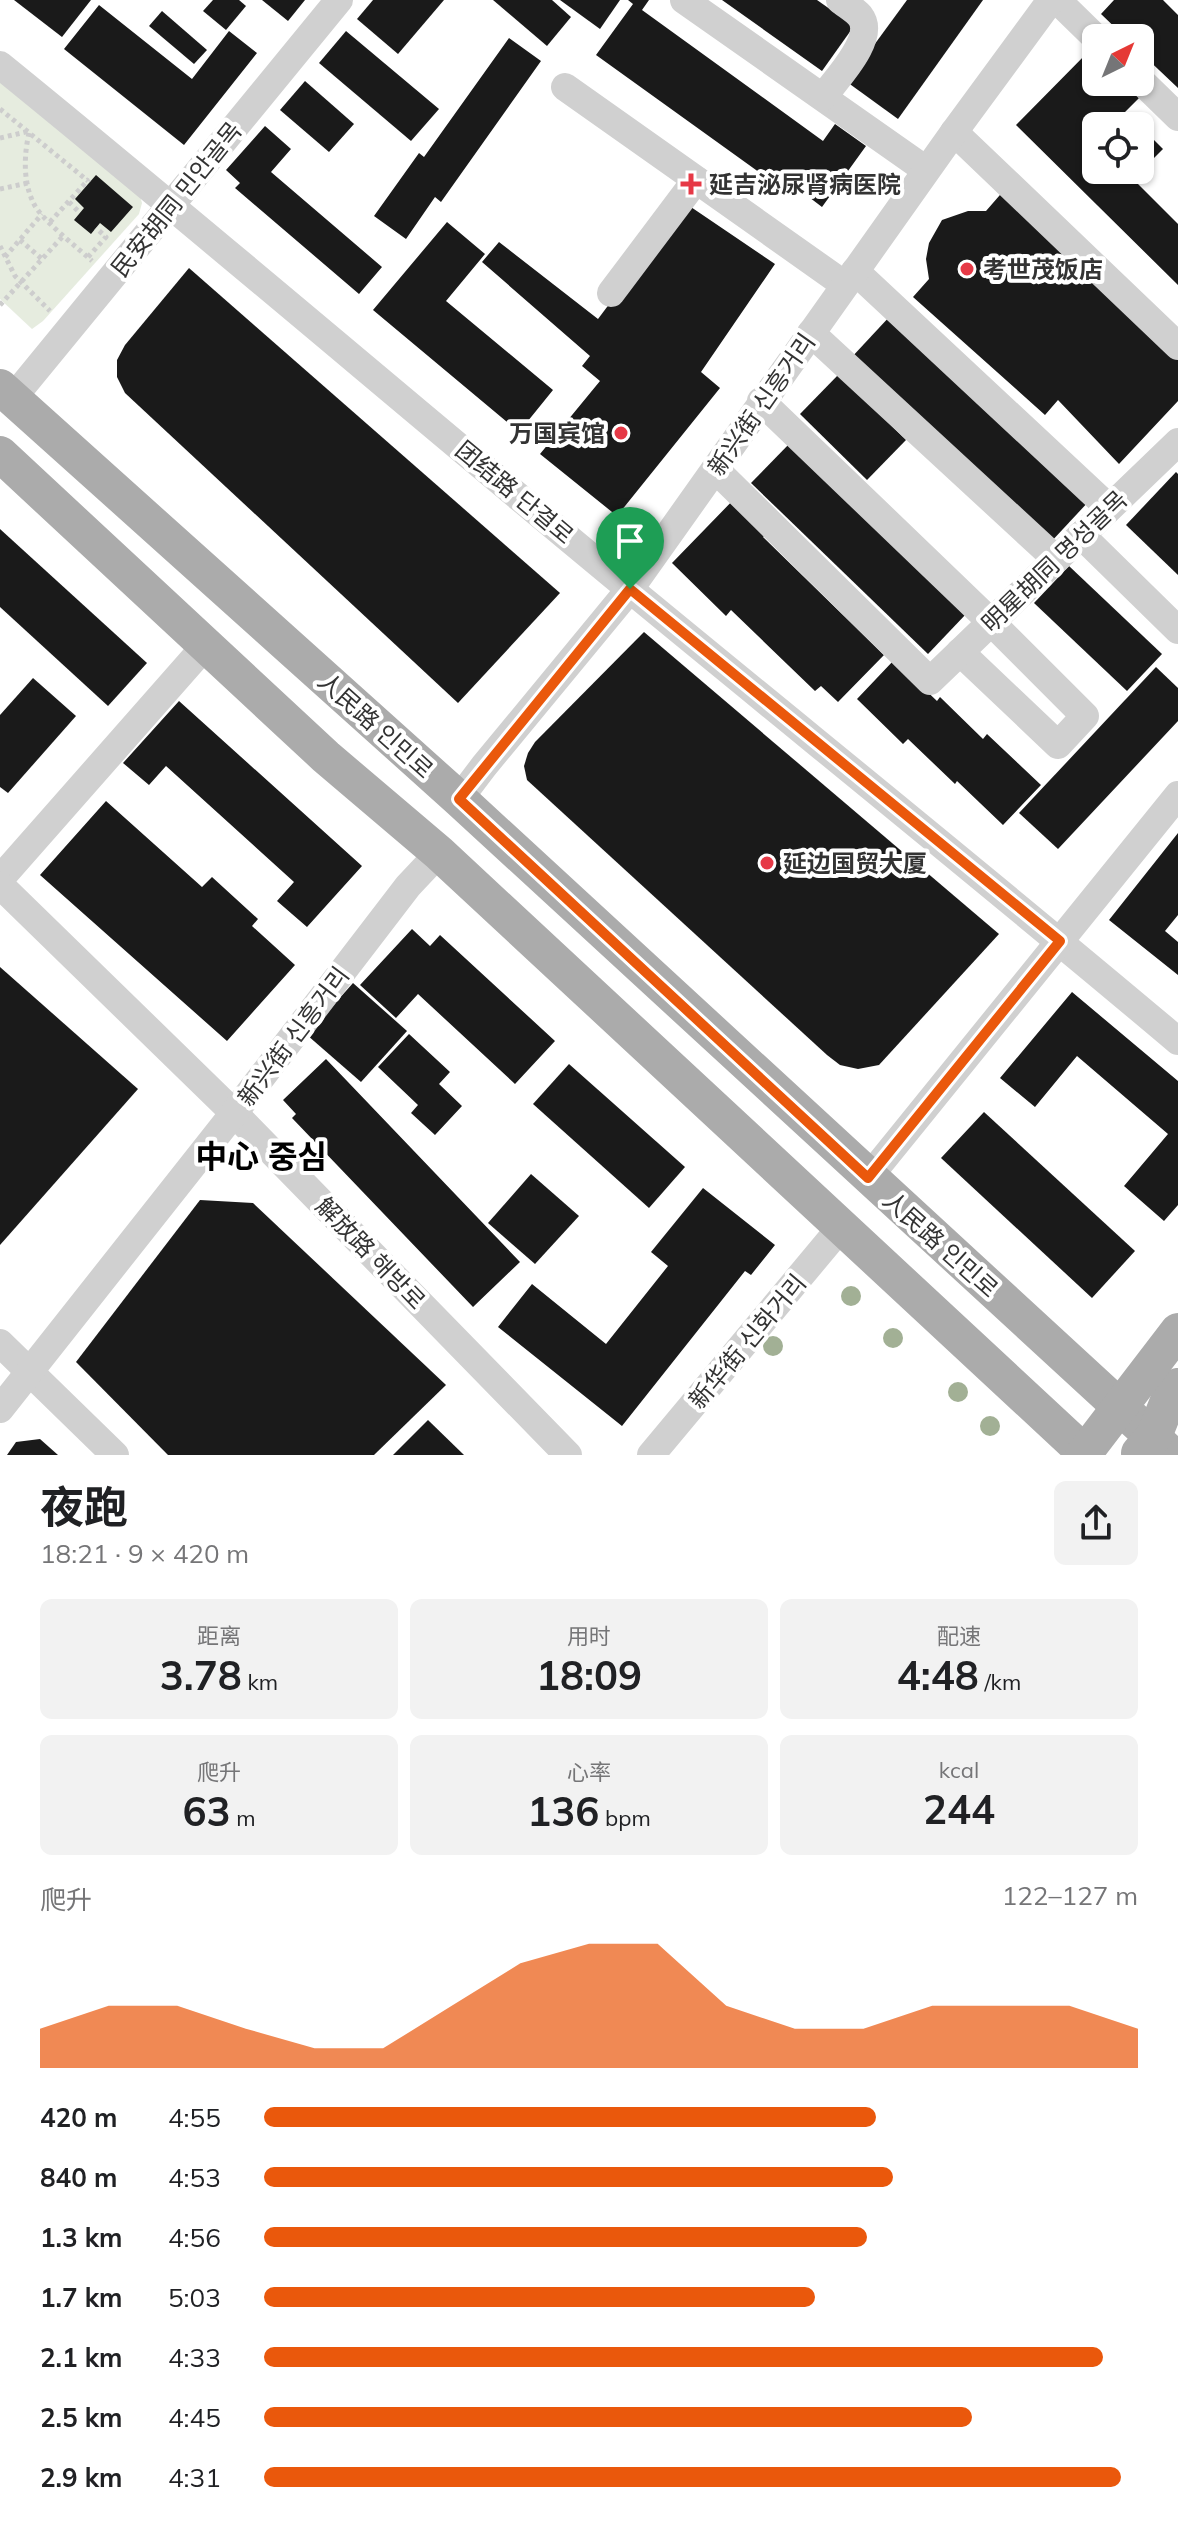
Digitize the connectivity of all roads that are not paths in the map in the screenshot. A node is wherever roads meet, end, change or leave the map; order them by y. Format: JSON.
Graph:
{"nodes":[{"id":1,"x":339,"y":0,"type":"edge"},
{"id":2,"x":684,"y":0,"type":"edge"},
{"id":3,"x":840,"y":0,"type":"edge"},
{"id":4,"x":1051,"y":0,"type":"edge"},
{"id":5,"x":1057,"y":0,"type":"edge"},
{"id":6,"x":1082,"y":24,"type":"edge"},
{"id":7,"x":0,"y":65,"type":"edge"},
{"id":8,"x":565,"y":87,"type":"dead end"},
{"id":9,"x":1154,"y":94,"type":"edge"},
{"id":10,"x":823,"y":97,"type":"junction"},
{"id":11,"x":1178,"y":117,"type":"edge"},
{"id":12,"x":954,"y":132,"type":"junction"},
{"id":13,"x":926,"y":170,"type":"junction"},
{"id":14,"x":696,"y":180,"type":"junction"},
{"id":15,"x":171,"y":204,"type":"junction"},
{"id":16,"x":850,"y":278,"type":"junction"},
{"id":17,"x":611,"y":293,"type":"dead end"},
{"id":18,"x":811,"y":333,"type":"junction"},
{"id":19,"x":1178,"y":346,"type":"edge"},
{"id":20,"x":6,"y":393,"type":"edge"},
{"id":21,"x":761,"y":401,"type":"junction"},
{"id":22,"x":1178,"y":442,"type":"edge"},
{"id":23,"x":0,"y":454,"type":"edge"},
{"id":24,"x":715,"y":469,"type":"junction"},
{"id":25,"x":1109,"y":508,"type":"junction"},
{"id":26,"x":1081,"y":535,"type":"junction"},
{"id":27,"x":1056,"y":559,"type":"junction"},
{"id":28,"x":630,"y":589,"type":"junction"},
{"id":29,"x":991,"y":622,"type":"junction"},
{"id":30,"x":1178,"y":630,"type":"edge"},
{"id":31,"x":206,"y":645,"type":"junction"},
{"id":32,"x":960,"y":652,"type":"junction"},
{"id":33,"x":1178,"y":795,"type":"edge"},
{"id":34,"x":459,"y":799,"type":"junction"},
{"id":35,"x":439,"y":853,"type":"junction"},
{"id":36,"x":0,"y":882,"type":"edge"},
{"id":37,"x":1060,"y":941,"type":"junction"},
{"id":38,"x":1178,"y":1041,"type":"edge"},
{"id":39,"x":234,"y":1113,"type":"junction"},
{"id":40,"x":868,"y":1178,"type":"junction"},
{"id":41,"x":842,"y":1226,"type":"junction"},
{"id":42,"x":1178,"y":1331,"type":"edge"},
{"id":43,"x":0,"y":1343,"type":"edge"},
{"id":44,"x":29,"y":1370,"type":"junction"},
{"id":45,"x":1178,"y":1386,"type":"edge"},
{"id":46,"x":1121,"y":1407,"type":"junction"},
{"id":47,"x":0,"y":1409,"type":"edge"},
{"id":48,"x":1154,"y":1449,"type":"edge"},
{"id":49,"x":1085,"y":1454,"type":"edge"},
{"id":50,"x":115,"y":1455,"type":"edge"},
{"id":51,"x":568,"y":1455,"type":"edge"},
{"id":52,"x":651,"y":1455,"type":"edge"}],
"edges":[{"from":1,"to":15,"type":"street","name":"民安胡同 민안골목"},
{"from":2,"to":10,"type":"street"},
{"from":3,"to":10,"type":"street"},
{"from":4,"to":12,"type":"street","name":"新兴街 신흥거리"},
{"from":5,"to":6,"type":"street"},
{"from":7,"to":15,"type":"street","name":"团结路 단결로"},
{"from":8,"to":14,"type":"street"},
{"from":9,"to":11,"type":"street"},
{"from":10,"to":13,"type":"street"},
{"from":12,"to":13,"type":"street","name":"新兴街 신흥거리"},
{"from":12,"to":19,"type":"street"},
{"from":13,"to":16,"type":"street","name":"新兴街 신흥거리"},
{"from":14,"to":16,"type":"street"},
{"from":14,"to":17,"type":"street"},
{"from":15,"to":20,"type":"street","name":"民安胡同 민안골목"},
{"from":15,"to":28,"type":"street","name":"团结路 단결로"},
{"from":16,"to":18,"type":"street","name":"新兴街 신흥거리"},
{"from":16,"to":25,"type":"street"},
{"from":18,"to":21,"type":"street","name":"新兴街 신흥거리"},
{"from":18,"to":27,"type":"street"},
{"from":20,"to":34,"type":"main road","name":"人民路 인민로"},
{"from":21,"to":24,"type":"street","name":"新兴街 신흥거리"},
{"from":21,"to":29,"type":"street"},
{"from":22,"to":25,"type":"street","name":"明星胡同 명성골목"},
{"from":23,"to":31,"type":"main road"},
{"from":24,"to":28,"type":"street","name":"新兴街 신흥거리"},
{"from":24,"to":32,"type":"street","name":"明星胡同 명성골목"},
{"from":25,"to":26,"type":"street","name":"明星胡同 명성골목"},
{"from":26,"to":27,"type":"street","name":"明星胡同 명성골목"},
{"from":26,"to":30,"type":"street"},
{"from":27,"to":29,"type":"street","name":"明星胡同 명성골목"},
{"from":28,"to":34,"type":"street","name":"新兴街 신흥거리"},
{"from":28,"to":37,"type":"street","name":"团结路 단결로"},
{"from":29,"to":32,"type":"street","name":"明星胡同 명성골목"},
{"from":29,"to":32,"type":"street"},
{"from":31,"to":35,"type":"main road"},
{"from":31,"to":36,"type":"street"},
{"from":33,"to":37,"type":"street"},
{"from":34,"to":40,"type":"main road","name":"人民路 인민로"},
{"from":35,"to":39,"type":"street","name":"新兴街 신흥거리"},
{"from":35,"to":41,"type":"main road"},
{"from":36,"to":39,"type":"street","name":"解放路 해방로"},
{"from":37,"to":38,"type":"street","name":"团结路 단결로"},
{"from":37,"to":40,"type":"street"},
{"from":39,"to":44,"type":"street","name":"新兴街 신흥거리"},
{"from":39,"to":51,"type":"street","name":"解放路 해방로"},
{"from":40,"to":46,"type":"main road","name":"人民路 인민로"},
{"from":41,"to":49,"type":"main road"},
{"from":41,"to":52,"type":"street","name":"新华街 신화거리"},
{"from":42,"to":46,"type":"main road"},
{"from":43,"to":44,"type":"street"},
{"from":44,"to":47,"type":"street","name":"新兴街 신흥거리"},
{"from":44,"to":50,"type":"street"},
{"from":45,"to":48,"type":"main road"},
{"from":46,"to":48,"type":"main road","name":"人民路 인민로"},
{"from":46,"to":49,"type":"main road"}]}
